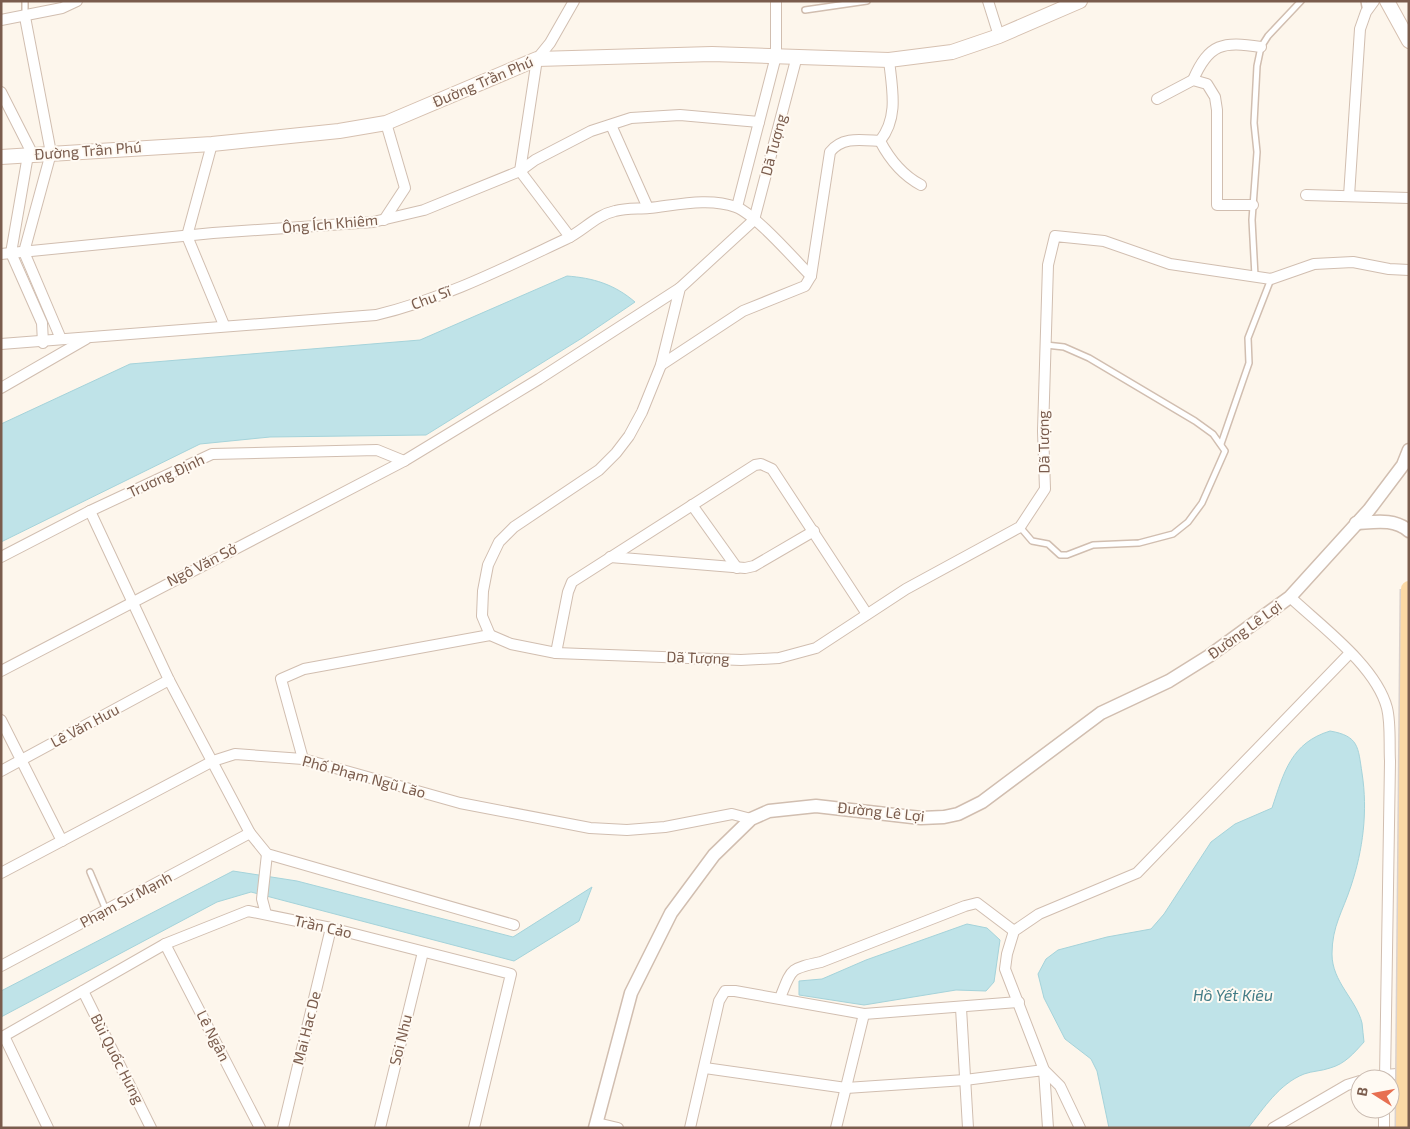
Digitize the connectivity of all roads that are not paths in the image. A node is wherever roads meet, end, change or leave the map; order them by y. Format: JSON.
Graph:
{"nodes":[{"id":1,"x":26,"y":1,"type":"edge"},
{"id":2,"x":77,"y":1,"type":"edge"},
{"id":3,"x":574,"y":1,"type":"edge"},
{"id":4,"x":776,"y":1,"type":"edge"},
{"id":5,"x":867,"y":1,"type":"edge"},
{"id":6,"x":988,"y":1,"type":"edge"},
{"id":7,"x":1301,"y":1,"type":"edge"},
{"id":8,"x":1364,"y":1,"type":"edge"},
{"id":9,"x":1374,"y":1,"type":"edge"},
{"id":10,"x":1387,"y":1,"type":"edge"},
{"id":11,"x":1078,"y":2,"type":"edge"},
{"id":12,"x":805,"y":10,"type":"dead end"},
{"id":13,"x":1366,"y":12,"type":"junction"},
{"id":14,"x":25,"y":17,"type":"junction"},
{"id":15,"x":1,"y":20,"type":"edge"},
{"id":16,"x":999,"y":36,"type":"junction"},
{"id":17,"x":1409,"y":41,"type":"edge"},
{"id":18,"x":1261,"y":47,"type":"junction"},
{"id":19,"x":776,"y":56,"type":"junction"},
{"id":20,"x":797,"y":56,"type":"junction"},
{"id":21,"x":537,"y":58,"type":"junction"},
{"id":22,"x":889,"y":60,"type":"junction"},
{"id":23,"x":1193,"y":80,"type":"junction"},
{"id":24,"x":1,"y":92,"type":"edge"},
{"id":25,"x":1157,"y":99,"type":"dead end"},
{"id":26,"x":758,"y":122,"type":"junction"},
{"id":27,"x":386,"y":124,"type":"junction"},
{"id":28,"x":611,"y":125,"type":"junction"},
{"id":29,"x":880,"y":141,"type":"junction"},
{"id":30,"x":212,"y":144,"type":"junction"},
{"id":31,"x":50,"y":153,"type":"junction"},
{"id":32,"x":31,"y":155,"type":"junction"},
{"id":33,"x":1,"y":157,"type":"edge"},
{"id":34,"x":520,"y":171,"type":"junction"},
{"id":35,"x":921,"y":185,"type":"dead end"},
{"id":36,"x":1306,"y":195,"type":"dead end"},
{"id":37,"x":1349,"y":196,"type":"junction"},
{"id":38,"x":1409,"y":198,"type":"edge"},
{"id":39,"x":1253,"y":205,"type":"junction"},
{"id":40,"x":737,"y":207,"type":"junction"},
{"id":41,"x":648,"y":208,"type":"junction"},
{"id":42,"x":384,"y":220,"type":"junction"},
{"id":43,"x":754,"y":220,"type":"junction"},
{"id":44,"x":187,"y":236,"type":"junction"},
{"id":45,"x":570,"y":237,"type":"junction"},
{"id":46,"x":24,"y":252,"type":"junction"},
{"id":47,"x":6,"y":254,"type":"edge"},
{"id":48,"x":1409,"y":270,"type":"edge"},
{"id":49,"x":811,"y":276,"type":"junction"},
{"id":50,"x":1255,"y":276,"type":"junction"},
{"id":51,"x":1271,"y":279,"type":"junction"},
{"id":52,"x":680,"y":288,"type":"junction"},
{"id":53,"x":224,"y":326,"type":"junction"},
{"id":54,"x":61,"y":339,"type":"junction"},
{"id":55,"x":86,"y":339,"type":"junction"},
{"id":56,"x":43,"y":343,"type":"junction"},
{"id":57,"x":1,"y":344,"type":"edge"},
{"id":58,"x":1046,"y":345,"type":"junction"},
{"id":59,"x":661,"y":365,"type":"junction"},
{"id":60,"x":1,"y":388,"type":"edge"},
{"id":61,"x":1221,"y":444,"type":"junction"},
{"id":62,"x":1409,"y":450,"type":"edge"},
{"id":63,"x":404,"y":461,"type":"junction"},
{"id":64,"x":692,"y":505,"type":"junction"},
{"id":65,"x":90,"y":511,"type":"junction"},
{"id":66,"x":1356,"y":523,"type":"junction"},
{"id":67,"x":1020,"y":527,"type":"junction"},
{"id":68,"x":814,"y":531,"type":"junction"},
{"id":69,"x":1409,"y":531,"type":"edge"},
{"id":70,"x":1,"y":557,"type":"edge"},
{"id":71,"x":610,"y":557,"type":"junction"},
{"id":72,"x":737,"y":568,"type":"junction"},
{"id":73,"x":1409,"y":589,"type":"edge"},
{"id":74,"x":1290,"y":597,"type":"junction"},
{"id":75,"x":132,"y":601,"type":"junction"},
{"id":76,"x":867,"y":614,"type":"junction"},
{"id":77,"x":490,"y":635,"type":"junction"},
{"id":78,"x":556,"y":653,"type":"junction"},
{"id":79,"x":1350,"y":653,"type":"junction"},
{"id":80,"x":1,"y":671,"type":"edge"},
{"id":81,"x":169,"y":680,"type":"junction"},
{"id":82,"x":1,"y":720,"type":"edge"},
{"id":83,"x":303,"y":759,"type":"junction"},
{"id":84,"x":21,"y":760,"type":"junction"},
{"id":85,"x":213,"y":761,"type":"junction"},
{"id":86,"x":1,"y":771,"type":"edge"},
{"id":87,"x":751,"y":819,"type":"junction"},
{"id":88,"x":250,"y":833,"type":"junction"},
{"id":89,"x":62,"y":841,"type":"junction"},
{"id":90,"x":266,"y":858,"type":"junction"},
{"id":91,"x":90,"y":872,"type":"dead end"},
{"id":92,"x":1,"y":873,"type":"edge"},
{"id":93,"x":106,"y":910,"type":"junction"},
{"id":94,"x":266,"y":914,"type":"junction"},
{"id":95,"x":514,"y":925,"type":"dead end"},
{"id":96,"x":331,"y":928,"type":"junction"},
{"id":97,"x":1409,"y":930,"type":"edge"},
{"id":98,"x":1014,"y":931,"type":"junction"},
{"id":99,"x":1386,"y":931,"type":"junction"},
{"id":100,"x":166,"y":944,"type":"junction"},
{"id":101,"x":423,"y":952,"type":"junction"},
{"id":102,"x":1,"y":966,"type":"edge"},
{"id":103,"x":83,"y":991,"type":"junction"},
{"id":104,"x":780,"y":998,"type":"junction"},
{"id":105,"x":1019,"y":1002,"type":"junction"},
{"id":106,"x":961,"y":1008,"type":"junction"},
{"id":107,"x":864,"y":1014,"type":"junction"},
{"id":108,"x":705,"y":1068,"type":"junction"},
{"id":109,"x":1385,"y":1069,"type":"edge"},
{"id":110,"x":1044,"y":1070,"type":"junction"},
{"id":111,"x":965,"y":1080,"type":"junction"},
{"id":112,"x":1350,"y":1084,"type":"edge"},
{"id":113,"x":846,"y":1088,"type":"junction"},
{"id":114,"x":596,"y":1125,"type":"edge"},
{"id":115,"x":48,"y":1128,"type":"edge"},
{"id":116,"x":152,"y":1128,"type":"edge"},
{"id":117,"x":260,"y":1128,"type":"edge"},
{"id":118,"x":283,"y":1128,"type":"edge"},
{"id":119,"x":380,"y":1128,"type":"edge"},
{"id":120,"x":474,"y":1128,"type":"edge"},
{"id":121,"x":618,"y":1128,"type":"edge"},
{"id":122,"x":690,"y":1128,"type":"edge"},
{"id":123,"x":836,"y":1128,"type":"edge"},
{"id":124,"x":968,"y":1128,"type":"edge"},
{"id":125,"x":1048,"y":1128,"type":"edge"},
{"id":126,"x":1080,"y":1128,"type":"edge"},
{"id":127,"x":1274,"y":1128,"type":"edge"},
{"id":128,"x":1404,"y":1128,"type":"edge"}],
"edges":[{"from":1,"to":14,"type":"lane"},
{"from":2,"to":14,"type":"street"},
{"from":3,"to":21,"type":"street"},
{"from":4,"to":19,"type":"street"},
{"from":5,"to":12,"type":"lane"},
{"from":6,"to":16,"type":"street"},
{"from":7,"to":18,"type":"lane"},
{"from":8,"to":13,"type":"lane"},
{"from":9,"to":13,"type":"street"},
{"from":10,"to":17,"type":"main road"},
{"from":11,"to":16,"type":"main road","name":"Đường Trần Phú"},
{"from":13,"to":37,"type":"street"},
{"from":14,"to":15,"type":"street"},
{"from":14,"to":31,"type":"street"},
{"from":16,"to":22,"type":"main road","name":"Đường Trần Phú"},
{"from":18,"to":23,"type":"street"},
{"from":18,"to":39,"type":"lane"},
{"from":19,"to":20,"type":"main road","name":"Đường Trần Phú"},
{"from":19,"to":21,"type":"main road","name":"Đường Trần Phú"},
{"from":19,"to":26,"type":"street"},
{"from":20,"to":22,"type":"main road","name":"Đường Trần Phú"},
{"from":20,"to":43,"type":"street","name":"Dã Tượng"},
{"from":21,"to":27,"type":"main road","name":"Đường Trần Phú"},
{"from":21,"to":34,"type":"street"},
{"from":22,"to":29,"type":"street"},
{"from":23,"to":25,"type":"street"},
{"from":23,"to":39,"type":"street"},
{"from":24,"to":32,"type":"street"},
{"from":26,"to":28,"type":"street","name":"Ông Ích Khiêm"},
{"from":26,"to":40,"type":"street"},
{"from":27,"to":30,"type":"main road","name":"Đường Trần Phú"},
{"from":27,"to":42,"type":"street"},
{"from":28,"to":34,"type":"street","name":"Ông Ích Khiêm"},
{"from":28,"to":41,"type":"street"},
{"from":29,"to":35,"type":"street"},
{"from":29,"to":49,"type":"street"},
{"from":30,"to":31,"type":"main road","name":"Đường Trần Phú"},
{"from":30,"to":44,"type":"street"},
{"from":31,"to":32,"type":"main road","name":"Đường Trần Phú"},
{"from":31,"to":46,"type":"street"},
{"from":32,"to":33,"type":"main road","name":"Đường Trần Phú"},
{"from":32,"to":47,"type":"street"},
{"from":34,"to":42,"type":"street","name":"Ông Ích Khiêm"},
{"from":34,"to":45,"type":"street"},
{"from":36,"to":37,"type":"street"},
{"from":37,"to":38,"type":"street"},
{"from":39,"to":50,"type":"lane"},
{"from":40,"to":41,"type":"street","name":"Chu Sĩ"},
{"from":40,"to":43,"type":"street"},
{"from":41,"to":45,"type":"street","name":"Chu Sĩ"},
{"from":42,"to":44,"type":"street","name":"Ông Ích Khiêm"},
{"from":43,"to":49,"type":"street"},
{"from":43,"to":52,"type":"street"},
{"from":44,"to":46,"type":"street","name":"Ông Ích Khiêm"},
{"from":44,"to":53,"type":"street"},
{"from":45,"to":53,"type":"street","name":"Chu Sĩ"},
{"from":46,"to":47,"type":"street","name":"Ông Ích Khiêm"},
{"from":46,"to":54,"type":"street"},
{"from":47,"to":56,"type":"street"},
{"from":48,"to":51,"type":"street","name":"Dã Tượng"},
{"from":49,"to":59,"type":"street"},
{"from":50,"to":51,"type":"street","name":"Dã Tượng"},
{"from":50,"to":58,"type":"street","name":"Dã Tượng"},
{"from":51,"to":61,"type":"lane"},
{"from":52,"to":59,"type":"street"},
{"from":52,"to":63,"type":"street","name":"Ngô Văn Sở"},
{"from":53,"to":55,"type":"street","name":"Chu Sĩ"},
{"from":54,"to":55,"type":"street","name":"Chu Sĩ"},
{"from":54,"to":56,"type":"street","name":"Chu Sĩ"},
{"from":55,"to":60,"type":"street","name":"Chu Sĩ"},
{"from":56,"to":57,"type":"street","name":"Chu Sĩ"},
{"from":58,"to":61,"type":"lane"},
{"from":58,"to":67,"type":"street","name":"Dã Tượng"},
{"from":59,"to":77,"type":"street"},
{"from":61,"to":67,"type":"lane"},
{"from":62,"to":66,"type":"street","name":"Đường Lê Lợi"},
{"from":63,"to":65,"type":"street","name":"Trương Định"},
{"from":63,"to":75,"type":"street","name":"Ngô Văn Sở"},
{"from":64,"to":68,"type":"street"},
{"from":64,"to":71,"type":"street"},
{"from":64,"to":72,"type":"street"},
{"from":65,"to":70,"type":"street","name":"Trương Định"},
{"from":65,"to":75,"type":"street"},
{"from":66,"to":69,"type":"street"},
{"from":66,"to":74,"type":"street","name":"Đường Lê Lợi"},
{"from":67,"to":76,"type":"street","name":"Dã Tượng"},
{"from":68,"to":72,"type":"street"},
{"from":68,"to":76,"type":"street"},
{"from":71,"to":72,"type":"street"},
{"from":71,"to":78,"type":"street"},
{"from":73,"to":128,"type":"main road","bridge":true},
{"from":74,"to":79,"type":"street"},
{"from":74,"to":87,"type":"street","name":"Đường Lê Lợi"},
{"from":75,"to":80,"type":"street","name":"Ngô Văn Sở"},
{"from":75,"to":81,"type":"street"},
{"from":76,"to":78,"type":"street","name":"Dã Tượng"},
{"from":77,"to":78,"type":"street","name":"Dã Tượng"},
{"from":77,"to":83,"type":"street"},
{"from":79,"to":98,"type":"street"},
{"from":79,"to":99,"type":"street"},
{"from":81,"to":84,"type":"street","name":"Lê Văn Hưu"},
{"from":81,"to":85,"type":"street"},
{"from":82,"to":84,"type":"street"},
{"from":83,"to":85,"type":"street","name":"Phố Phạm Ngũ Lão"},
{"from":83,"to":87,"type":"street","name":"Phố Phạm Ngũ Lão"},
{"from":84,"to":86,"type":"street","name":"Lê Văn Hưu"},
{"from":84,"to":89,"type":"street"},
{"from":85,"to":88,"type":"street"},
{"from":85,"to":89,"type":"street","name":"Phố Phạm Ngũ Lão"},
{"from":87,"to":114,"type":"street","name":"Đường Lê Lợi"},
{"from":88,"to":90,"type":"street"},
{"from":88,"to":93,"type":"street","name":"Phạm Sư Mạnh"},
{"from":89,"to":92,"type":"street","name":"Phố Phạm Ngũ Lão"},
{"from":90,"to":94,"type":"street"},
{"from":90,"to":95,"type":"street"},
{"from":91,"to":93,"type":"lane"},
{"from":93,"to":102,"type":"street","name":"Phạm Sư Mạnh"},
{"from":94,"to":96,"type":"street","name":"Trần Cảo"},
{"from":94,"to":100,"type":"street","name":"Trần Cảo"},
{"from":96,"to":101,"type":"street","name":"Trần Cảo"},
{"from":96,"to":118,"type":"street","name":"Mai Hac De"},
{"from":97,"to":99,"type":"street"},
{"from":98,"to":104,"type":"street"},
{"from":98,"to":105,"type":"street"},
{"from":99,"to":109,"type":"street"},
{"from":100,"to":103,"type":"street","name":"Trần Cảo"},
{"from":100,"to":117,"type":"street","name":"Lê Ngân"},
{"from":101,"to":119,"type":"street","name":"Soi Nhu"},
{"from":101,"to":120,"type":"street","name":"Trần Cảo"},
{"from":103,"to":115,"type":"street","name":"Trần Cảo"},
{"from":103,"to":116,"type":"street","name":"Bùi Quốc Hưng"},
{"from":104,"to":107,"type":"street"},
{"from":104,"to":108,"type":"street"},
{"from":105,"to":106,"type":"street"},
{"from":105,"to":110,"type":"street"},
{"from":106,"to":107,"type":"street"},
{"from":106,"to":111,"type":"street"},
{"from":107,"to":113,"type":"street"},
{"from":108,"to":113,"type":"street"},
{"from":108,"to":122,"type":"street"},
{"from":110,"to":111,"type":"street"},
{"from":110,"to":125,"type":"street"},
{"from":110,"to":126,"type":"street"},
{"from":111,"to":113,"type":"street"},
{"from":111,"to":124,"type":"street"},
{"from":112,"to":127,"type":"street"},
{"from":113,"to":123,"type":"street"},
{"from":114,"to":121,"type":"street"}]}
